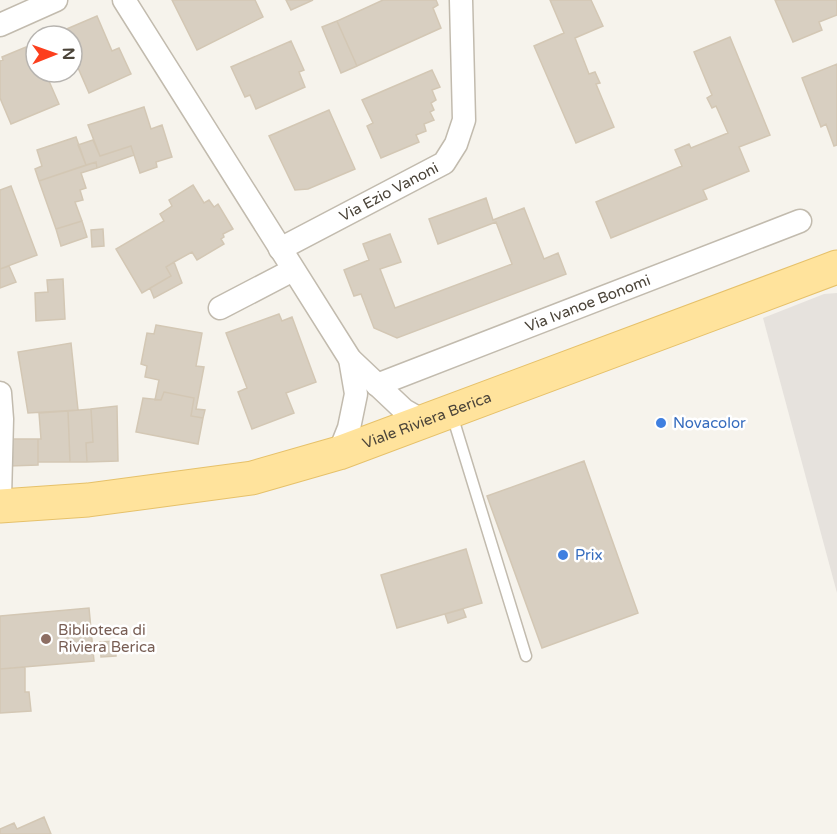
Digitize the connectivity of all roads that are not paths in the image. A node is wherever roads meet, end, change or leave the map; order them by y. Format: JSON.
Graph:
{"nodes":[{"id":1,"x":56,"y":0,"type":"edge"},
{"id":2,"x":124,"y":0,"type":"edge"},
{"id":3,"x":461,"y":0,"type":"edge"},
{"id":4,"x":0,"y":25,"type":"edge"},
{"id":5,"x":800,"y":221,"type":"dead end"},
{"id":6,"x":280,"y":249,"type":"junction"},
{"id":7,"x":837,"y":267,"type":"edge"},
{"id":8,"x":293,"y":270,"type":"junction"},
{"id":9,"x":220,"y":308,"type":"dead end"},
{"id":10,"x":350,"y":359,"type":"junction"},
{"id":11,"x":377,"y":385,"type":"junction"},
{"id":12,"x":0,"y":393,"type":"edge"},
{"id":13,"x":438,"y":417,"type":"junction"},
{"id":14,"x":1,"y":419,"type":"edge"},
{"id":15,"x":339,"y":453,"type":"junction"},
{"id":16,"x":0,"y":498,"type":"edge"},
{"id":17,"x":0,"y":506,"type":"edge"},
{"id":18,"x":526,"y":656,"type":"dead end"}],
"edges":[{"from":1,"to":4,"type":"street"},
{"from":2,"to":6,"type":"street"},
{"from":3,"to":6,"type":"street","name":"Via Ezio Vanoni"},
{"from":5,"to":11,"type":"street","name":"Via Ivanoe Bonomi"},
{"from":6,"to":8,"type":"street"},
{"from":7,"to":13,"type":"main road","name":"Viale Riviera Berica"},
{"from":8,"to":9,"type":"street"},
{"from":8,"to":10,"type":"street"},
{"from":10,"to":11,"type":"street"},
{"from":10,"to":15,"type":"street"},
{"from":11,"to":13,"type":"street"},
{"from":12,"to":14,"type":"street"},
{"from":13,"to":15,"type":"main road","name":"Viale Riviera Berica"},
{"from":13,"to":18,"type":"lane"},
{"from":14,"to":16,"type":"street"},
{"from":15,"to":17,"type":"main road","name":"Viale Riviera Berica"}]}
